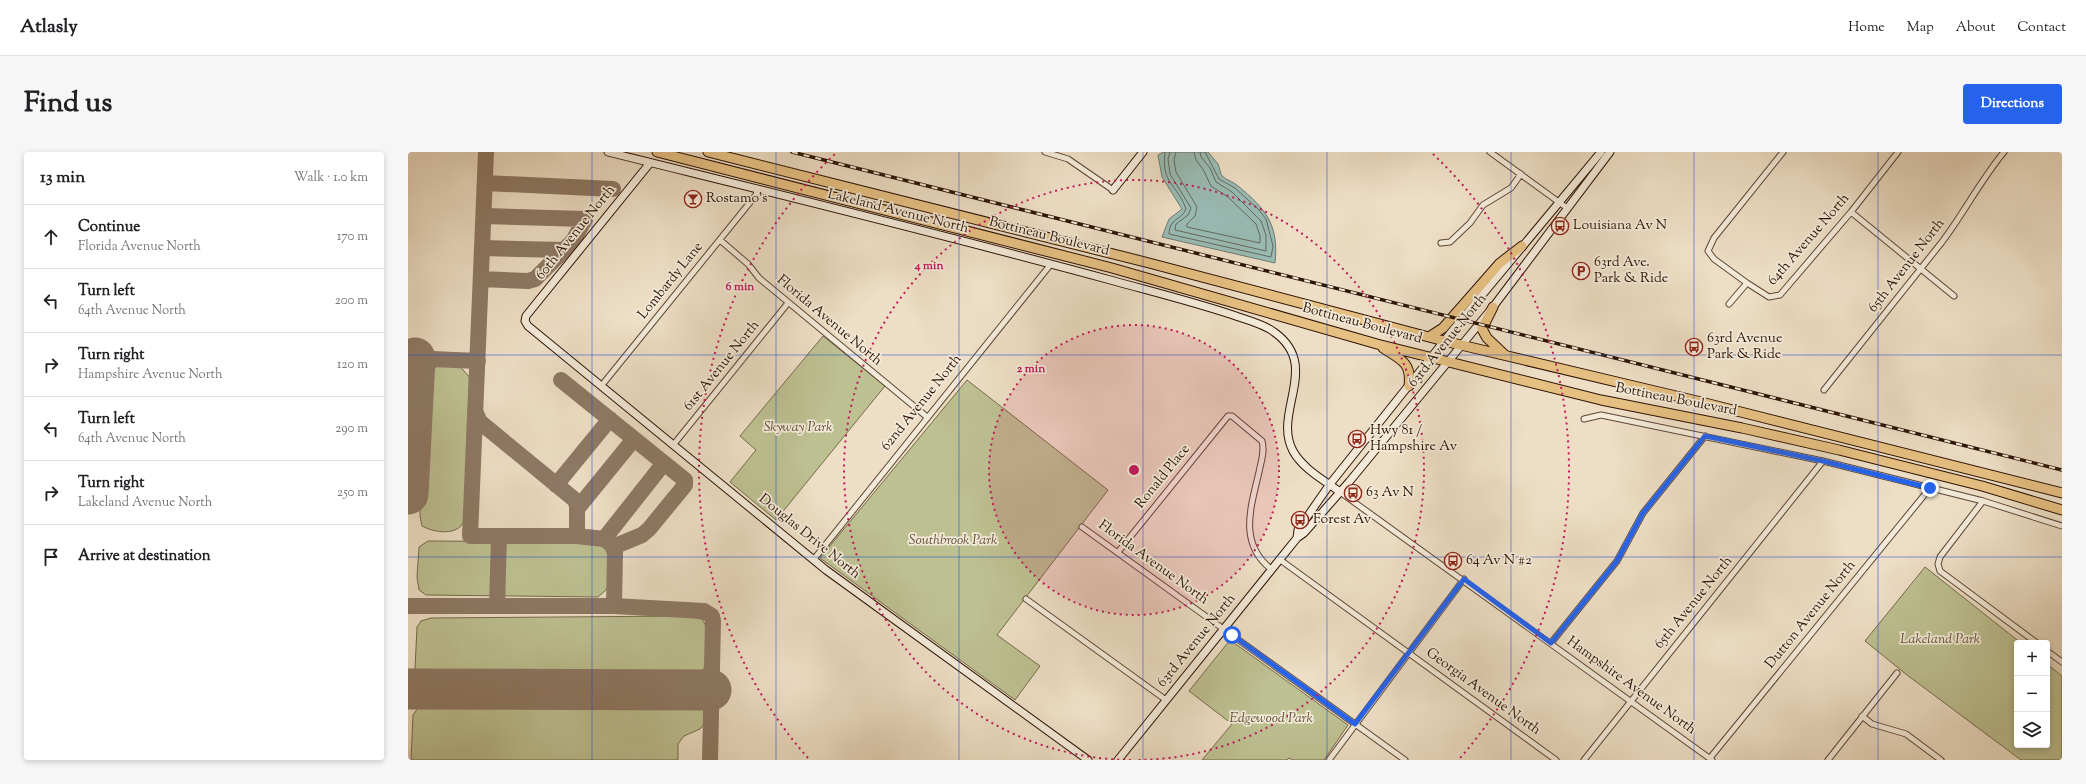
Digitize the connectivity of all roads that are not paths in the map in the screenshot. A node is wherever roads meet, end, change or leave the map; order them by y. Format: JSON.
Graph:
{"nodes":[{"id":1,"x":608,"y":152,"type":"edge"},
{"id":2,"x":657,"y":152,"type":"edge"},
{"id":3,"x":708,"y":152,"type":"edge"},
{"id":4,"x":1045,"y":152,"type":"edge"},
{"id":5,"x":1143,"y":152,"type":"edge"},
{"id":6,"x":1490,"y":152,"type":"edge"},
{"id":7,"x":1601,"y":152,"type":"edge"},
{"id":8,"x":1610,"y":152,"type":"edge"},
{"id":9,"x":1783,"y":152,"type":"edge"},
{"id":10,"x":1898,"y":152,"type":"edge"},
{"id":11,"x":2004,"y":152,"type":"edge"},
{"id":12,"x":650,"y":162,"type":"junction"},
{"id":13,"x":1521,"y":174,"type":"junction"},
{"id":14,"x":757,"y":190,"type":"junction"},
{"id":15,"x":1113,"y":190,"type":"joint"},
{"id":16,"x":1559,"y":202,"type":"junction"},
{"id":17,"x":1567,"y":208,"type":"junction"},
{"id":18,"x":1851,"y":212,"type":"junction"},
{"id":19,"x":720,"y":240,"type":"junction"},
{"id":20,"x":1441,"y":243,"type":"dead end"},
{"id":21,"x":1522,"y":246,"type":"junction"},
{"id":22,"x":1051,"y":264,"type":"junction"},
{"id":23,"x":1921,"y":270,"type":"junction"},
{"id":24,"x":1747,"y":283,"type":"junction"},
{"id":25,"x":1954,"y":296,"type":"dead end"},
{"id":26,"x":788,"y":303,"type":"junction"},
{"id":27,"x":1729,"y":304,"type":"dead end"},
{"id":28,"x":1493,"y":307,"type":"junction"},
{"id":29,"x":525,"y":321,"type":"joint"},
{"id":30,"x":1429,"y":337,"type":"junction"},
{"id":31,"x":1444,"y":341,"type":"junction"},
{"id":32,"x":1377,"y":344,"type":"junction"},
{"id":33,"x":1462,"y":345,"type":"junction"},
{"id":34,"x":1506,"y":356,"type":"junction"},
{"id":35,"x":1432,"y":357,"type":"junction"},
{"id":36,"x":1448,"y":361,"type":"junction"},
{"id":37,"x":602,"y":385,"type":"junction"},
{"id":38,"x":1409,"y":386,"type":"junction"},
{"id":39,"x":1824,"y":390,"type":"dead end"},
{"id":40,"x":927,"y":418,"type":"junction"},
{"id":41,"x":1584,"y":419,"type":"dead end"},
{"id":42,"x":1705,"y":436,"type":"junction"},
{"id":43,"x":674,"y":444,"type":"junction"},
{"id":44,"x":1823,"y":461,"type":"junction"},
{"id":45,"x":1330,"y":484,"type":"junction"},
{"id":46,"x":1930,"y":488,"type":"junction"},
{"id":47,"x":1340,"y":492,"type":"junction"},
{"id":48,"x":2062,"y":493,"type":"edge"},
{"id":49,"x":1983,"y":501,"type":"junction"},
{"id":50,"x":2062,"y":510,"type":"edge"},
{"id":51,"x":2062,"y":526,"type":"edge"},
{"id":52,"x":1082,"y":527,"type":"dead end"},
{"id":53,"x":1297,"y":538,"type":"junction"},
{"id":54,"x":1118,"y":552,"type":"junction"},
{"id":55,"x":814,"y":559,"type":"junction"},
{"id":56,"x":1279,"y":559,"type":"junction"},
{"id":57,"x":1271,"y":569,"type":"junction"},
{"id":58,"x":1464,"y":579,"type":"junction"},
{"id":59,"x":1026,"y":599,"type":"dead end"},
{"id":60,"x":1224,"y":628,"type":"junction"},
{"id":61,"x":2033,"y":640,"type":"edge"},
{"id":62,"x":1551,"y":643,"type":"junction"},
{"id":63,"x":1409,"y":653,"type":"junction"},
{"id":64,"x":2050,"y":653,"type":"edge"},
{"id":65,"x":2062,"y":662,"type":"edge"},
{"id":66,"x":1897,"y":673,"type":"dead end"},
{"id":67,"x":1166,"y":700,"type":"junction"},
{"id":68,"x":1632,"y":701,"type":"junction"},
{"id":69,"x":1862,"y":716,"type":"junction"},
{"id":70,"x":1355,"y":724,"type":"junction"},
{"id":71,"x":1711,"y":759,"type":"edge"},
{"id":72,"x":1088,"y":760,"type":"edge"},
{"id":73,"x":1118,"y":760,"type":"edge"},
{"id":74,"x":1329,"y":760,"type":"edge"},
{"id":75,"x":1405,"y":760,"type":"edge"},
{"id":76,"x":1556,"y":760,"type":"edge"},
{"id":77,"x":1584,"y":760,"type":"edge"},
{"id":78,"x":1828,"y":760,"type":"edge"},
{"id":79,"x":1942,"y":760,"type":"edge"}],
"edges":[{"from":1,"to":12,"type":"street","name":"Lakeland Avenue North"},
{"from":2,"to":32,"type":"highway","name":"Bottineau Boulevard"},
{"from":3,"to":30,"type":"highway","name":"Bottineau Boulevard"},
{"from":4,"to":15,"type":"street"},
{"from":5,"to":15,"type":"street"},
{"from":6,"to":13,"type":"street"},
{"from":7,"to":16,"type":"street","name":"63rd Avenue North"},
{"from":8,"to":17,"type":"street","name":"63rd Avenue North"},
{"from":9,"to":24,"type":"street"},
{"from":10,"to":18,"type":"street","name":"64th Avenue North"},
{"from":11,"to":23,"type":"street","name":"65th Avenue North"},
{"from":12,"to":14,"type":"street","name":"Lakeland Avenue North"},
{"from":12,"to":29,"type":"street","name":"60th Avenue North"},
{"from":13,"to":16,"type":"street"},
{"from":13,"to":20,"type":"street"},
{"from":14,"to":19,"type":"street","name":"Lombardy Lane"},
{"from":14,"to":22,"type":"street","name":"Lakeland Avenue North"},
{"from":16,"to":17,"type":"street"},
{"from":16,"to":21,"type":"street","name":"63rd Avenue North"},
{"from":17,"to":28,"type":"street","name":"63rd Avenue North"},
{"from":18,"to":23,"type":"street"},
{"from":18,"to":24,"type":"street","name":"64th Avenue North"},
{"from":19,"to":26,"type":"street","name":"Florida Avenue North"},
{"from":19,"to":37,"type":"street","name":"Lombardy Lane"},
{"from":21,"to":30,"type":"highway"},
{"from":21,"to":31,"type":"street","name":"63rd Avenue North"},
{"from":22,"to":40,"type":"street","name":"62nd Avenue North"},
{"from":22,"to":45,"type":"street","name":"Lakeland Avenue North"},
{"from":23,"to":25,"type":"street"},
{"from":23,"to":39,"type":"street","name":"65th Avenue North"},
{"from":24,"to":27,"type":"street","name":"64th Avenue North"},
{"from":26,"to":40,"type":"street","name":"Florida Avenue North"},
{"from":26,"to":43,"type":"street","name":"61st Avenue North"},
{"from":28,"to":33,"type":"street","name":"63rd Avenue North"},
{"from":28,"to":34,"type":"highway"},
{"from":29,"to":37,"type":"street","name":"Douglas Drive North"},
{"from":30,"to":31,"type":"highway","name":"Bottineau Boulevard"},
{"from":31,"to":33,"type":"highway","name":"Bottineau Boulevard"},
{"from":31,"to":35,"type":"street","name":"63rd Avenue North"},
{"from":32,"to":35,"type":"highway","name":"Bottineau Boulevard"},
{"from":32,"to":38,"type":"highway"},
{"from":33,"to":34,"type":"highway","name":"Bottineau Boulevard"},
{"from":33,"to":36,"type":"street","name":"63rd Avenue North"},
{"from":34,"to":48,"type":"highway","name":"Bottineau Boulevard"},
{"from":35,"to":36,"type":"highway","name":"Bottineau Boulevard"},
{"from":35,"to":38,"type":"street","name":"63rd Avenue North"},
{"from":36,"to":47,"type":"street","name":"63rd Avenue North"},
{"from":36,"to":50,"type":"highway","name":"Bottineau Boulevard"},
{"from":37,"to":43,"type":"street","name":"Douglas Drive North"},
{"from":38,"to":45,"type":"street","name":"63rd Avenue North"},
{"from":40,"to":55,"type":"street","name":"62nd Avenue North"},
{"from":41,"to":42,"type":"street"},
{"from":42,"to":44,"type":"street"},
{"from":42,"to":62,"type":"street"},
{"from":43,"to":55,"type":"street","name":"Douglas Drive North"},
{"from":44,"to":46,"type":"street"},
{"from":44,"to":68,"type":"street","name":"65th Avenue North"},
{"from":45,"to":47,"type":"street","name":"Lakeland Avenue North"},
{"from":45,"to":53,"type":"street","name":"63rd Avenue North"},
{"from":46,"to":49,"type":"street"},
{"from":46,"to":71,"type":"street","name":"Dutton Avenue North"},
{"from":47,"to":53,"type":"street","name":"63rd Avenue North"},
{"from":47,"to":58,"type":"street","name":"Hampshire Avenue North"},
{"from":49,"to":51,"type":"street"},
{"from":49,"to":61,"type":"street"},
{"from":52,"to":54,"type":"street","name":"Florida Avenue North"},
{"from":53,"to":56,"type":"street","name":"63rd Avenue North"},
{"from":54,"to":57,"type":"street","name":"Ronald Place"},
{"from":54,"to":60,"type":"street","name":"Florida Avenue North"},
{"from":55,"to":72,"type":"street","name":"Douglas Drive North"},
{"from":56,"to":57,"type":"street","name":"63rd Avenue North"},
{"from":56,"to":63,"type":"street","name":"Georgia Avenue North"},
{"from":57,"to":60,"type":"street","name":"63rd Avenue North"},
{"from":58,"to":62,"type":"street","name":"Hampshire Avenue North"},
{"from":58,"to":63,"type":"street"},
{"from":59,"to":67,"type":"street"},
{"from":60,"to":67,"type":"street","name":"63rd Avenue North"},
{"from":60,"to":70,"type":"street","name":"Florida Avenue North"},
{"from":62,"to":68,"type":"street","name":"Hampshire Avenue North"},
{"from":63,"to":70,"type":"street"},
{"from":63,"to":76,"type":"street","name":"Georgia Avenue North"},
{"from":64,"to":65,"type":"street"},
{"from":66,"to":69,"type":"street"},
{"from":67,"to":73,"type":"street","name":"63rd Avenue North"},
{"from":68,"to":71,"type":"street","name":"Hampshire Avenue North"},
{"from":68,"to":77,"type":"street","name":"65th Avenue North"},
{"from":69,"to":78,"type":"street"},
{"from":69,"to":79,"type":"street"},
{"from":70,"to":74,"type":"street"},
{"from":70,"to":75,"type":"street","name":"Florida Avenue North"}]}
